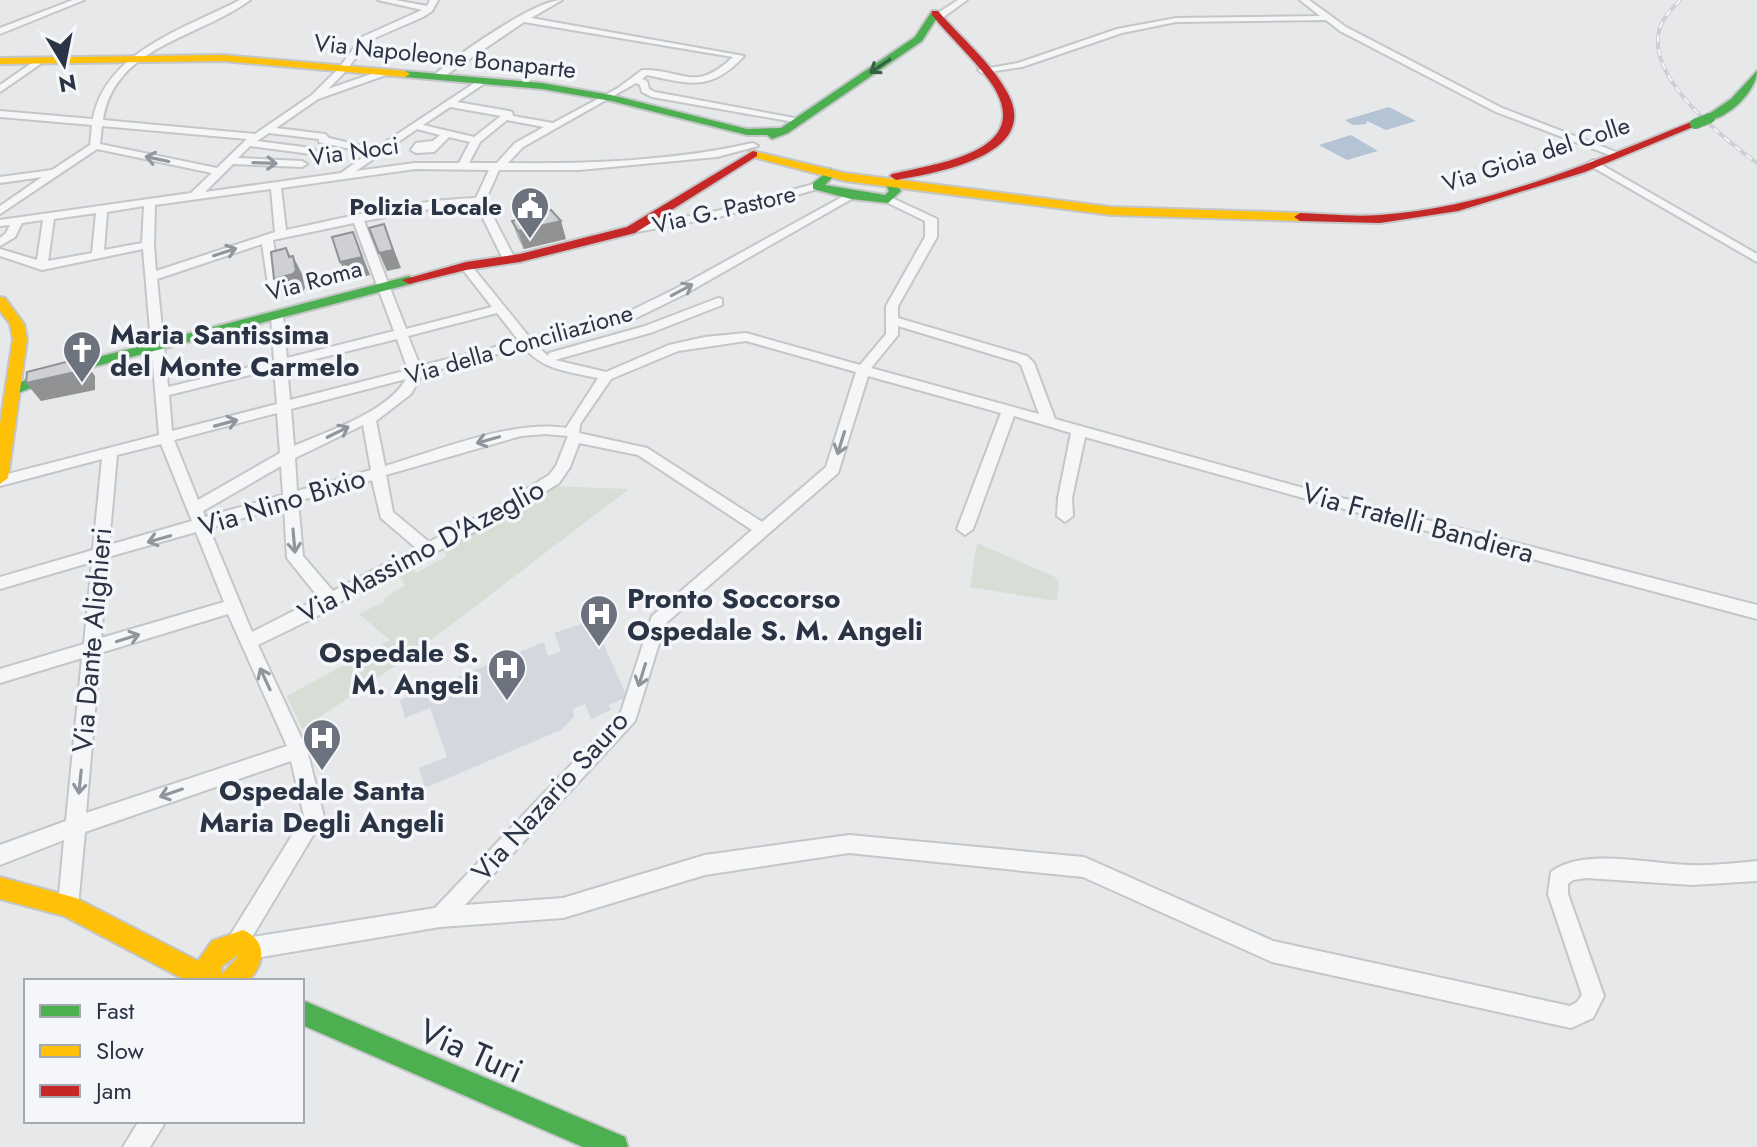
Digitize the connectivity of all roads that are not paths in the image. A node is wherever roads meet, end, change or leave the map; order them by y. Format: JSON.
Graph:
{"nodes":[{"id":1,"x":80,"y":0,"type":"edge"},
{"id":2,"x":246,"y":0,"type":"edge"},
{"id":3,"x":382,"y":0,"type":"edge"},
{"id":4,"x":558,"y":0,"type":"edge"},
{"id":5,"x":963,"y":0,"type":"edge"},
{"id":6,"x":1304,"y":0,"type":"edge"},
{"id":7,"x":431,"y":5,"type":"edge"},
{"id":8,"x":935,"y":10,"type":"edge"},
{"id":9,"x":1326,"y":18,"type":"junction"},
{"id":10,"x":523,"y":19,"type":"junction"},
{"id":11,"x":0,"y":31,"type":"edge"},
{"id":12,"x":909,"y":46,"type":"junction"},
{"id":13,"x":960,"y":46,"type":"junction"},
{"id":14,"x":42,"y":60,"type":"junction"},
{"id":15,"x":134,"y":60,"type":"junction"},
{"id":16,"x":0,"y":61,"type":"edge"},
{"id":17,"x":342,"y":70,"type":"junction"},
{"id":18,"x":982,"y":70,"type":"junction"},
{"id":19,"x":383,"y":73,"type":"junction"},
{"id":20,"x":1757,"y":74,"type":"edge"},
{"id":21,"x":437,"y":77,"type":"junction"},
{"id":22,"x":636,"y":80,"type":"junction"},
{"id":23,"x":482,"y":81,"type":"junction"},
{"id":24,"x":0,"y":89,"type":"edge"},
{"id":25,"x":315,"y":97,"type":"junction"},
{"id":26,"x":606,"y":97,"type":"junction"},
{"id":27,"x":449,"y":104,"type":"junction"},
{"id":28,"x":0,"y":114,"type":"edge"},
{"id":29,"x":507,"y":116,"type":"junction"},
{"id":30,"x":98,"y":122,"type":"junction"},
{"id":31,"x":792,"y":125,"type":"junction"},
{"id":32,"x":415,"y":126,"type":"junction"},
{"id":33,"x":553,"y":126,"type":"junction"},
{"id":34,"x":447,"y":133,"type":"junction"},
{"id":35,"x":257,"y":137,"type":"junction"},
{"id":36,"x":476,"y":140,"type":"junction"},
{"id":37,"x":437,"y":144,"type":"dead end"},
{"id":38,"x":752,"y":144,"type":"junction"},
{"id":39,"x":95,"y":146,"type":"junction"},
{"id":40,"x":311,"y":151,"type":"dead end"},
{"id":41,"x":377,"y":152,"type":"junction"},
{"id":42,"x":1619,"y":155,"type":"junction"},
{"id":43,"x":229,"y":161,"type":"junction"},
{"id":44,"x":965,"y":161,"type":"junction"},
{"id":45,"x":1593,"y":163,"type":"junction"},
{"id":46,"x":302,"y":164,"type":"dead end"},
{"id":47,"x":462,"y":167,"type":"junction"},
{"id":48,"x":497,"y":167,"type":"junction"},
{"id":49,"x":220,"y":172,"type":"junction"},
{"id":50,"x":53,"y":173,"type":"junction"},
{"id":51,"x":831,"y":173,"type":"junction"},
{"id":52,"x":341,"y":176,"type":"junction"},
{"id":53,"x":0,"y":180,"type":"edge"},
{"id":54,"x":276,"y":186,"type":"junction"},
{"id":55,"x":817,"y":186,"type":"junction"},
{"id":56,"x":853,"y":186,"type":"junction"},
{"id":57,"x":889,"y":191,"type":"junction"},
{"id":58,"x":988,"y":196,"type":"junction"},
{"id":59,"x":194,"y":197,"type":"junction"},
{"id":60,"x":480,"y":201,"type":"junction"},
{"id":61,"x":150,"y":203,"type":"junction"},
{"id":62,"x":672,"y":206,"type":"junction"},
{"id":63,"x":102,"y":209,"type":"junction"},
{"id":64,"x":0,"y":211,"type":"edge"},
{"id":65,"x":49,"y":215,"type":"junction"},
{"id":66,"x":699,"y":218,"type":"junction"},
{"id":67,"x":358,"y":219,"type":"junction"},
{"id":68,"x":18,"y":220,"type":"junction"},
{"id":69,"x":0,"y":223,"type":"edge"},
{"id":70,"x":631,"y":230,"type":"junction"},
{"id":71,"x":281,"y":234,"type":"junction"},
{"id":72,"x":267,"y":238,"type":"junction"},
{"id":73,"x":0,"y":243,"type":"edge"},
{"id":74,"x":148,"y":245,"type":"junction"},
{"id":75,"x":0,"y":252,"type":"edge"},
{"id":76,"x":98,"y":255,"type":"junction"},
{"id":77,"x":509,"y":259,"type":"junction"},
{"id":78,"x":1757,"y":259,"type":"edge"},
{"id":79,"x":42,"y":266,"type":"junction"},
{"id":80,"x":466,"y":266,"type":"junction"},
{"id":81,"x":151,"y":277,"type":"junction"},
{"id":82,"x":274,"y":284,"type":"edge"},
{"id":83,"x":381,"y":287,"type":"junction"},
{"id":84,"x":0,"y":301,"type":"edge"},
{"id":85,"x":718,"y":302,"type":"dead end"},
{"id":86,"x":500,"y":309,"type":"junction"},
{"id":87,"x":638,"y":312,"type":"junction"},
{"id":88,"x":277,"y":315,"type":"junction"},
{"id":89,"x":894,"y":321,"type":"junction"},
{"id":90,"x":649,"y":329,"type":"junction"},
{"id":91,"x":400,"y":334,"type":"junction"},
{"id":92,"x":528,"y":342,"type":"junction"},
{"id":93,"x":156,"y":347,"type":"junction"},
{"id":94,"x":663,"y":351,"type":"junction"},
{"id":95,"x":554,"y":356,"type":"dead end"},
{"id":96,"x":281,"y":363,"type":"junction"},
{"id":97,"x":864,"y":368,"type":"junction"},
{"id":98,"x":416,"y":373,"type":"junction"},
{"id":99,"x":606,"y":376,"type":"junction"},
{"id":100,"x":10,"y":385,"type":"edge"},
{"id":101,"x":161,"y":393,"type":"junction"},
{"id":102,"x":286,"y":407,"type":"junction"},
{"id":103,"x":1009,"y":410,"type":"junction"},
{"id":104,"x":375,"y":414,"type":"junction"},
{"id":105,"x":1049,"y":422,"type":"junction"},
{"id":106,"x":1079,"y":430,"type":"junction"},
{"id":107,"x":571,"y":435,"type":"junction"},
{"id":108,"x":3,"y":436,"type":"edge"},
{"id":109,"x":166,"y":439,"type":"junction"},
{"id":110,"x":110,"y":454,"type":"junction"},
{"id":111,"x":288,"y":455,"type":"junction"},
{"id":112,"x":381,"y":471,"type":"junction"},
{"id":113,"x":0,"y":480,"type":"edge"},
{"id":114,"x":290,"y":498,"type":"junction"},
{"id":115,"x":195,"y":509,"type":"junction"},
{"id":116,"x":1065,"y":516,"type":"dead end"},
{"id":117,"x":202,"y":526,"type":"junction"},
{"id":118,"x":965,"y":529,"type":"dead end"},
{"id":119,"x":763,"y":530,"type":"junction"},
{"id":120,"x":428,"y":550,"type":"junction"},
{"id":121,"x":98,"y":556,"type":"junction"},
{"id":122,"x":0,"y":583,"type":"edge"},
{"id":123,"x":332,"y":601,"type":"junction"},
{"id":124,"x":235,"y":605,"type":"junction"},
{"id":125,"x":1757,"y":612,"type":"edge"},
{"id":126,"x":248,"y":642,"type":"junction"},
{"id":127,"x":94,"y":648,"type":"junction"},
{"id":128,"x":0,"y":676,"type":"edge"},
{"id":129,"x":298,"y":750,"type":"junction"},
{"id":130,"x":76,"y":826,"type":"junction"},
{"id":131,"x":0,"y":855,"type":"edge"},
{"id":132,"x":1754,"y":876,"type":"edge"},
{"id":133,"x":0,"y":888,"type":"edge"},
{"id":134,"x":68,"y":906,"type":"junction"},
{"id":135,"x":440,"y":917,"type":"junction"},
{"id":136,"x":244,"y":945,"type":"junction"},
{"id":137,"x":213,"y":956,"type":"junction"},
{"id":138,"x":171,"y":960,"type":"junction"},
{"id":139,"x":208,"y":979,"type":"edge"},
{"id":140,"x":211,"y":979,"type":"edge"},
{"id":141,"x":234,"y":979,"type":"edge"},
{"id":142,"x":304,"y":1013,"type":"edge"},
{"id":143,"x":153,"y":1123,"type":"edge"},
{"id":144,"x":140,"y":1146,"type":"edge"},
{"id":145,"x":615,"y":1147,"type":"edge"}],
"edges":[{"from":1,"to":11,"type":"street"},
{"from":2,"to":15,"type":"street"},
{"from":3,"to":7,"type":"street"},
{"from":4,"to":10,"type":"street"},
{"from":5,"to":8,"type":"street"},
{"from":6,"to":9,"type":"street"},
{"from":7,"to":17,"type":"street"},
{"from":8,"to":12,"type":"main road"},
{"from":8,"to":13,"type":"main road"},
{"from":9,"to":18,"type":"street"},
{"from":9,"to":42,"type":"street"},
{"from":10,"to":21,"type":"street"},
{"from":10,"to":22,"type":"street"},
{"from":12,"to":13,"type":"main road"},
{"from":12,"to":31,"type":"main road","name":"Via Roma","one_way":true},
{"from":13,"to":18,"type":"main road"},
{"from":14,"to":15,"type":"main road","name":"Via Napoleone Bonaparte"},
{"from":14,"to":16,"type":"main road","name":"Via Napoleone Bonaparte"},
{"from":14,"to":24,"type":"street"},
{"from":15,"to":17,"type":"main road","name":"Via Napoleone Bonaparte"},
{"from":15,"to":30,"type":"street"},
{"from":17,"to":19,"type":"main road","name":"Via Napoleone Bonaparte"},
{"from":17,"to":25,"type":"street"},
{"from":18,"to":44,"type":"main road"},
{"from":19,"to":21,"type":"main road","name":"Via Napoleone Bonaparte"},
{"from":19,"to":25,"type":"street"},
{"from":20,"to":42,"type":"main road","name":"Via Gioia del Colle"},
{"from":21,"to":23,"type":"main road","name":"Via Napoleone Bonaparte"},
{"from":22,"to":26,"type":"street"},
{"from":22,"to":31,"type":"street"},
{"from":23,"to":26,"type":"main road","name":"Via Napoleone Bonaparte"},
{"from":23,"to":27,"type":"street"},
{"from":25,"to":35,"type":"street"},
{"from":26,"to":33,"type":"street"},
{"from":26,"to":38,"type":"main road","name":"Via Napoleone Bonaparte"},
{"from":27,"to":29,"type":"street"},
{"from":27,"to":32,"type":"street"},
{"from":28,"to":30,"type":"street"},
{"from":29,"to":33,"type":"street"},
{"from":29,"to":36,"type":"street"},
{"from":30,"to":35,"type":"street"},
{"from":30,"to":39,"type":"street"},
{"from":31,"to":38,"type":"main road","name":"Via Roma"},
{"from":32,"to":34,"type":"street"},
{"from":32,"to":41,"type":"street"},
{"from":33,"to":48,"type":"street"},
{"from":34,"to":36,"type":"street"},
{"from":34,"to":37,"type":"street"},
{"from":35,"to":40,"type":"street"},
{"from":35,"to":41,"type":"street"},
{"from":35,"to":43,"type":"street"},
{"from":36,"to":47,"type":"street"},
{"from":38,"to":48,"type":"street","name":"Via Noci"},
{"from":38,"to":51,"type":"main road"},
{"from":38,"to":62,"type":"main road","name":"Via Roma"},
{"from":49,"to":39,"type":"street","one_way":true},
{"from":39,"to":50,"type":"street"},
{"from":41,"to":52,"type":"street"},
{"from":42,"to":45,"type":"main road","name":"Via Gioia del Colle"},
{"from":43,"to":46,"type":"street","one_way":true},
{"from":43,"to":49,"type":"street"},
{"from":44,"to":56,"type":"main road"},
{"from":44,"to":58,"type":"main road"},
{"from":45,"to":58,"type":"main road","name":"Via Gioia del Colle"},
{"from":45,"to":78,"type":"street"},
{"from":47,"to":48,"type":"street","name":"Via Noci"},
{"from":47,"to":52,"type":"street","name":"Via Noci"},
{"from":48,"to":60,"type":"street"},
{"from":49,"to":59,"type":"street"},
{"from":50,"to":53,"type":"street"},
{"from":50,"to":64,"type":"street"},
{"from":51,"to":55,"type":"main road"},
{"from":51,"to":56,"type":"main road"},
{"from":52,"to":54,"type":"street","name":"Via Noci"},
{"from":54,"to":59,"type":"street","name":"Via Noci"},
{"from":54,"to":71,"type":"street"},
{"from":55,"to":56,"type":"main road"},
{"from":55,"to":66,"type":"street","name":"Via G. Pastore"},
{"from":56,"to":57,"type":"main road"},
{"from":87,"to":56,"type":"street","name":"Via della Conciliazione","one_way":true},
{"from":57,"to":58,"type":"main road"},
{"from":57,"to":89,"type":"street"},
{"from":59,"to":61,"type":"street","name":"Via Noci"},
{"from":60,"to":67,"type":"street"},
{"from":60,"to":77,"type":"street"},
{"from":61,"to":63,"type":"street","name":"Via Noci"},
{"from":61,"to":74,"type":"street"},
{"from":62,"to":66,"type":"street"},
{"from":62,"to":70,"type":"main road","name":"Via Roma"},
{"from":63,"to":65,"type":"street","name":"Via Noci"},
{"from":63,"to":76,"type":"street"},
{"from":65,"to":68,"type":"street","name":"Via Noci"},
{"from":65,"to":79,"type":"street"},
{"from":66,"to":70,"type":"street","name":"Via G. Pastore"},
{"from":67,"to":71,"type":"street"},
{"from":67,"to":83,"type":"street"},
{"from":68,"to":69,"type":"street","name":"Via Noci"},
{"from":68,"to":73,"type":"street"},
{"from":70,"to":77,"type":"main road","name":"Via Roma"},
{"from":71,"to":72,"type":"street"},
{"from":81,"to":72,"type":"street","one_way":true},
{"from":72,"to":82,"type":"street"},
{"from":74,"to":76,"type":"street"},
{"from":74,"to":81,"type":"street"},
{"from":75,"to":79,"type":"street"},
{"from":76,"to":79,"type":"street"},
{"from":77,"to":80,"type":"main road","name":"Via Roma"},
{"from":80,"to":83,"type":"main road","name":"Via Roma"},
{"from":80,"to":86,"type":"street"},
{"from":81,"to":93,"type":"street"},
{"from":83,"to":88,"type":"main road","name":"Via Roma"},
{"from":83,"to":91,"type":"street"},
{"from":84,"to":100,"type":"main road"},
{"from":85,"to":90,"type":"street"},
{"from":86,"to":91,"type":"street"},
{"from":86,"to":92,"type":"street"},
{"from":87,"to":90,"type":"street"},
{"from":87,"to":92,"type":"street","name":"Via della Conciliazione"},
{"from":88,"to":93,"type":"main road","name":"Via Roma"},
{"from":88,"to":96,"type":"street"},
{"from":89,"to":97,"type":"street"},
{"from":89,"to":105,"type":"street"},
{"from":90,"to":94,"type":"street"},
{"from":90,"to":95,"type":"street"},
{"from":91,"to":96,"type":"street"},
{"from":91,"to":98,"type":"street"},
{"from":92,"to":98,"type":"street","name":"Via della Conciliazione"},
{"from":92,"to":99,"type":"street"},
{"from":93,"to":100,"type":"main road","name":"Via Roma"},
{"from":93,"to":101,"type":"street"},
{"from":94,"to":97,"type":"street","name":"Via Fratelli Bandiera"},
{"from":94,"to":99,"type":"street","name":"Via Fratelli Bandiera"},
{"from":96,"to":101,"type":"street"},
{"from":96,"to":102,"type":"street"},
{"from":97,"to":103,"type":"street","name":"Via Fratelli Bandiera"},
{"from":97,"to":119,"type":"street","name":"Via Nazario Sauro","one_way":true},
{"from":98,"to":102,"type":"street","name":"Via della Conciliazione"},
{"from":98,"to":104,"type":"street"},
{"from":99,"to":107,"type":"street","name":"Via Massimo D'Azeglio"},
{"from":100,"to":108,"type":"main road"},
{"from":101,"to":109,"type":"street"},
{"from":109,"to":102,"type":"street","name":"Via della Conciliazione","one_way":true},
{"from":102,"to":111,"type":"street"},
{"from":103,"to":105,"type":"street","name":"Via Fratelli Bandiera"},
{"from":103,"to":118,"type":"street"},
{"from":111,"to":104,"type":"street","one_way":true},
{"from":104,"to":112,"type":"street"},
{"from":105,"to":106,"type":"street","name":"Via Fratelli Bandiera"},
{"from":106,"to":116,"type":"street"},
{"from":106,"to":125,"type":"street","name":"Via Fratelli Bandiera"},
{"from":107,"to":112,"type":"street","name":"Via Nino Bixio","one_way":true},
{"from":107,"to":119,"type":"street","name":"Via Nino Bixio"},
{"from":107,"to":120,"type":"street","name":"Via Massimo D'Azeglio"},
{"from":108,"to":113,"type":"main road"},
{"from":109,"to":110,"type":"street","name":"Via della Conciliazione"},
{"from":109,"to":115,"type":"street"},
{"from":110,"to":113,"type":"street","name":"Via della Conciliazione"},
{"from":110,"to":121,"type":"street","name":"Via Dante Alighieri"},
{"from":111,"to":114,"type":"street"},
{"from":111,"to":115,"type":"street"},
{"from":112,"to":114,"type":"street","name":"Via Nino Bixio"},
{"from":112,"to":120,"type":"street"},
{"from":114,"to":117,"type":"street","name":"Via Nino Bixio"},
{"from":114,"to":123,"type":"street","one_way":true},
{"from":115,"to":117,"type":"street"},
{"from":117,"to":121,"type":"street","name":"Via Nino Bixio","one_way":true},
{"from":117,"to":124,"type":"street"},
{"from":119,"to":135,"type":"street","name":"Via Nazario Sauro","one_way":true},
{"from":120,"to":123,"type":"street","name":"Via Massimo D'Azeglio"},
{"from":121,"to":122,"type":"street","name":"Via Nino Bixio"},
{"from":121,"to":127,"type":"street","name":"Via Dante Alighieri"},
{"from":123,"to":126,"type":"street","name":"Via Massimo D'Azeglio"},
{"from":124,"to":126,"type":"street"},
{"from":127,"to":124,"type":"street","one_way":true},
{"from":129,"to":126,"type":"street","one_way":true},
{"from":127,"to":128,"type":"street"},
{"from":127,"to":130,"type":"street","name":"Via Dante Alighieri","one_way":true},
{"from":129,"to":130,"type":"street","one_way":true},
{"from":129,"to":136,"type":"street"},
{"from":130,"to":131,"type":"street"},
{"from":130,"to":134,"type":"street","name":"Via Dante Alighieri"},
{"from":132,"to":135,"type":"street"},
{"from":133,"to":134,"type":"main road"},
{"from":134,"to":138,"type":"main road"},
{"from":135,"to":136,"type":"street"},
{"from":136,"to":137,"type":"main road"},
{"from":136,"to":141,"type":"main road"},
{"from":137,"to":138,"type":"main road"},
{"from":137,"to":140,"type":"main road"},
{"from":138,"to":139,"type":"main road"},
{"from":142,"to":145,"type":"main road","name":"Via Turi"},
{"from":143,"to":144,"type":"street"}]}
